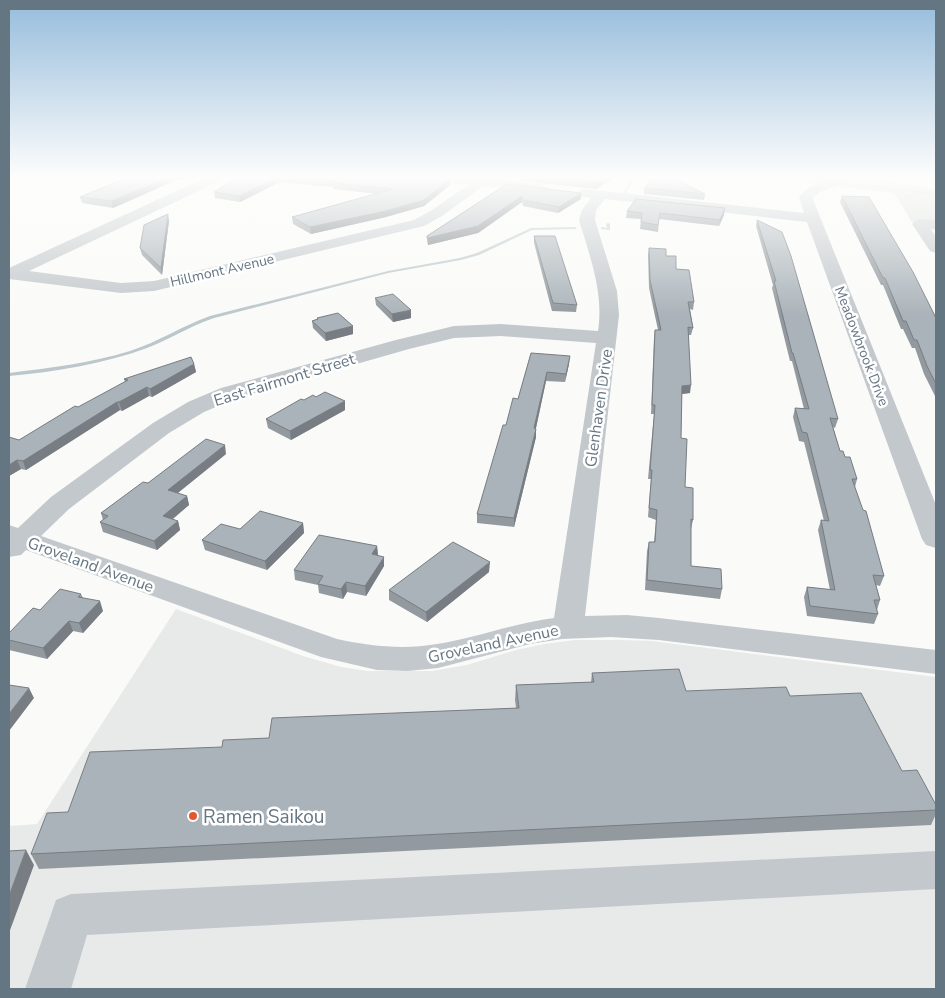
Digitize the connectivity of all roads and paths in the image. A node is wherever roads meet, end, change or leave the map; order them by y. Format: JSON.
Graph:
{"nodes":[{"id":1,"x":117,"y":224,"type":"edge"},
{"id":2,"x":417,"y":224,"type":"edge"},
{"id":3,"x":589,"y":224,"type":"edge"},
{"id":4,"x":815,"y":224,"type":"edge"},
{"id":5,"x":936,"y":225,"type":"edge"},
{"id":6,"x":936,"y":248,"type":"edge"},
{"id":7,"x":9,"y":274,"type":"edge"},
{"id":8,"x":607,"y":338,"type":"junction"},
{"id":9,"x":936,"y":539,"type":"edge"},
{"id":10,"x":13,"y":542,"type":"edge"},
{"id":11,"x":568,"y":628,"type":"junction"},
{"id":12,"x":936,"y":662,"type":"edge"},
{"id":13,"x":936,"y":870,"type":"edge"},
{"id":14,"x":48,"y":989,"type":"edge"}],
"edges":[{"from":1,"to":7,"type":"street"},
{"from":2,"to":7,"type":"street","name":"Hillmont Avenue"},
{"from":3,"to":8,"type":"street","name":"Glenhaven Drive"},
{"from":4,"to":9,"type":"street","name":"Meadowbrook Drive"},
{"from":5,"to":6,"type":"street"},
{"from":8,"to":10,"type":"street","name":"East Fairmont Street"},
{"from":8,"to":11,"type":"street","name":"Glenhaven Drive"},
{"from":10,"to":11,"type":"street","name":"Groveland Avenue"},
{"from":11,"to":12,"type":"street","name":"Groveland Avenue"},
{"from":13,"to":14,"type":"street"}]}
